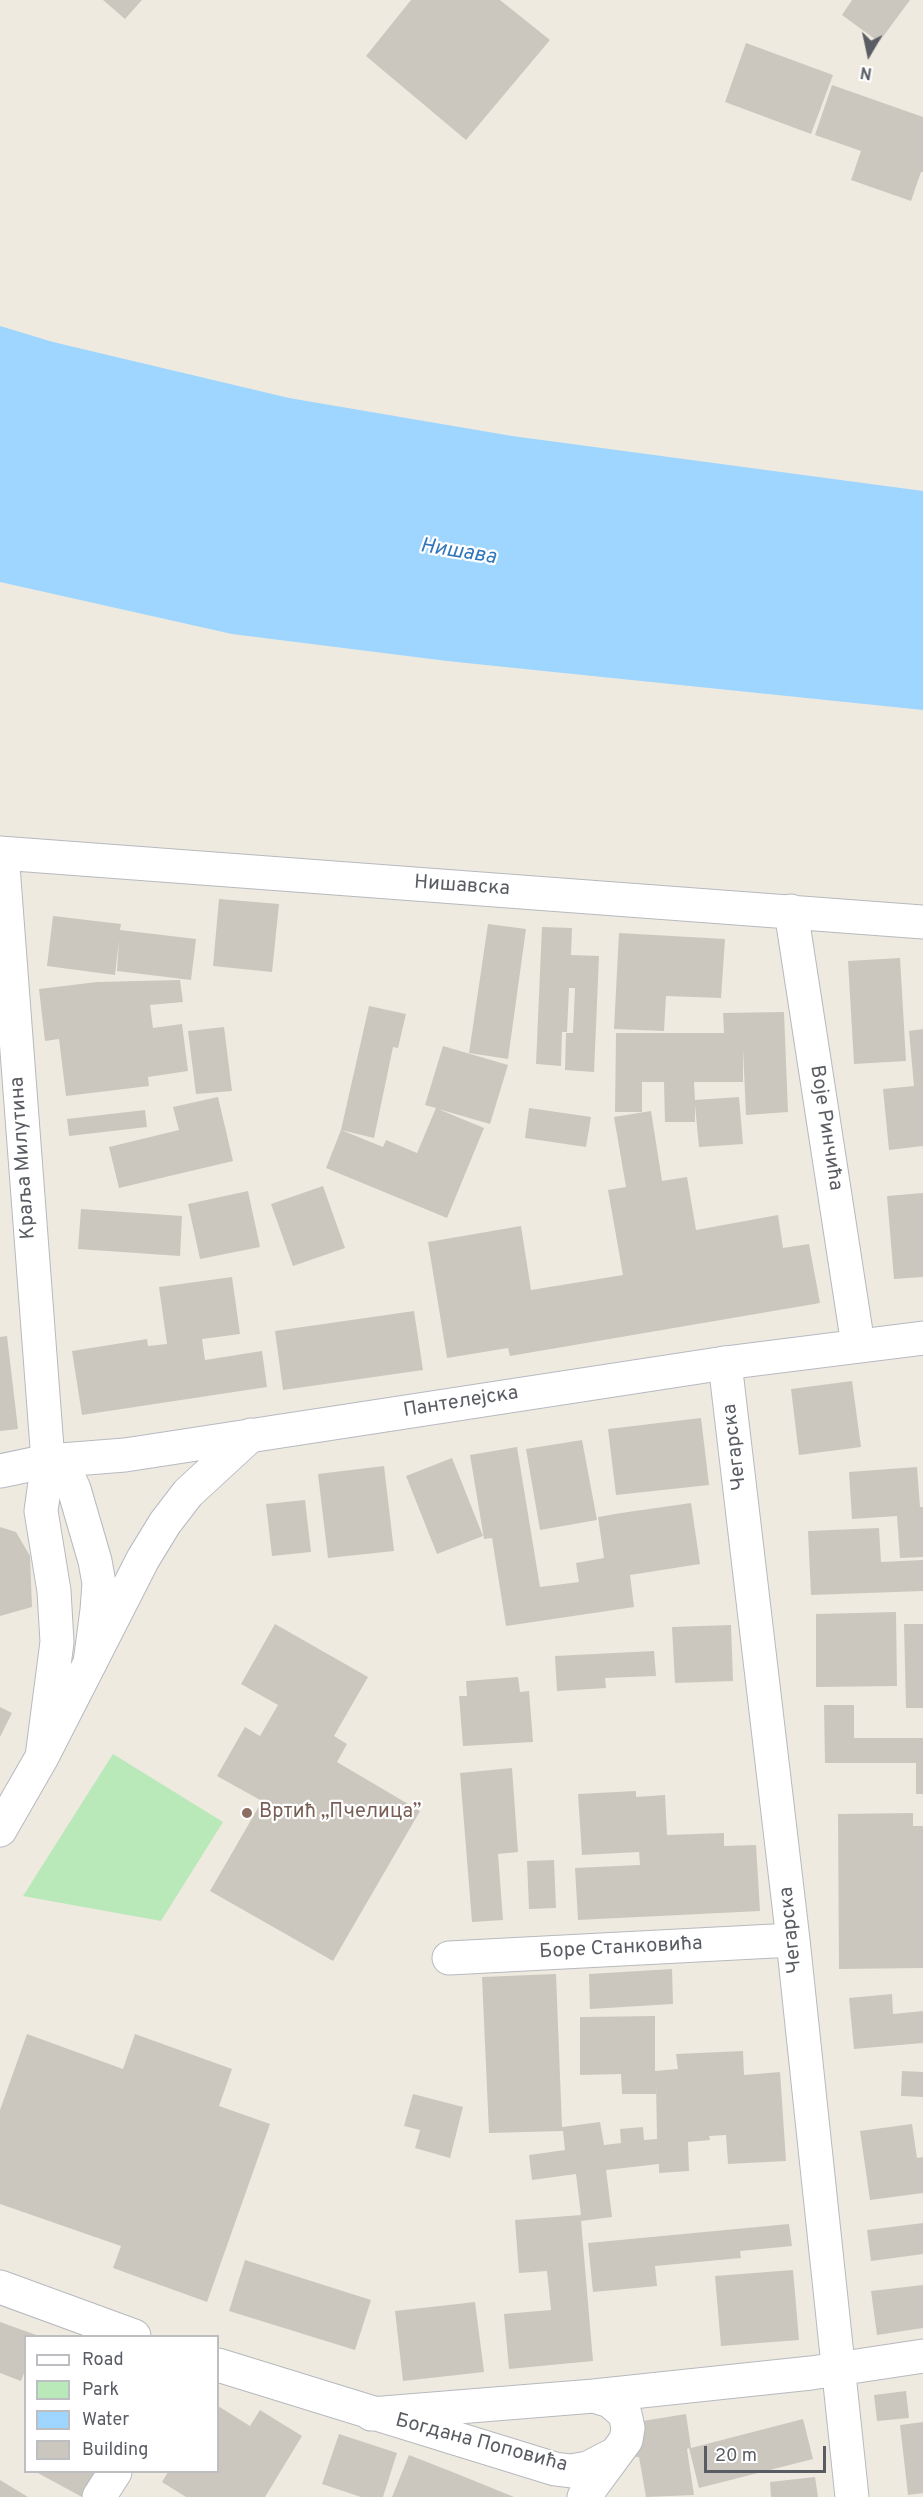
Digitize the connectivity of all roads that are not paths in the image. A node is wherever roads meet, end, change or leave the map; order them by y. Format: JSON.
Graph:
{"nodes":[{"id":1,"x":1,"y":853,"type":"edge"},
{"id":2,"x":791,"y":911,"type":"junction"},
{"id":3,"x":923,"y":922,"type":"edge"},
{"id":4,"x":923,"y":1338,"type":"edge"},
{"id":5,"x":858,"y":1345,"type":"junction"},
{"id":6,"x":725,"y":1363,"type":"junction"},
{"id":7,"x":251,"y":1435,"type":"junction"},
{"id":8,"x":48,"y":1461,"type":"junction"},
{"id":9,"x":0,"y":1471,"type":"edge"},
{"id":10,"x":90,"y":1663,"type":"junction"},
{"id":11,"x":42,"y":1757,"type":"junction"},
{"id":12,"x":0,"y":1830,"type":"edge"},
{"id":13,"x":793,"y":1940,"type":"junction"},
{"id":14,"x":448,"y":1958,"type":"dead end"},
{"id":15,"x":0,"y":2287,"type":"edge"},
{"id":16,"x":129,"y":2335,"type":"edge"},
{"id":17,"x":923,"y":2356,"type":"edge"},
{"id":18,"x":219,"y":2366,"type":"edge"},
{"id":19,"x":838,"y":2369,"type":"junction"},
{"id":20,"x":594,"y":2396,"type":"junction"},
{"id":21,"x":371,"y":2414,"type":"junction"},
{"id":22,"x":615,"y":2454,"type":"junction"},
{"id":23,"x":114,"y":2473,"type":"edge"},
{"id":24,"x":99,"y":2497,"type":"edge"},
{"id":25,"x":584,"y":2497,"type":"edge"},
{"id":26,"x":852,"y":2497,"type":"edge"}],
"edges":[{"from":1,"to":2,"type":"street","name":"Нишавска"},
{"from":1,"to":8,"type":"street","name":"Краља Милутина"},
{"from":2,"to":3,"type":"street","name":"Нишавска"},
{"from":2,"to":5,"type":"street","name":"Воје Ринчића"},
{"from":4,"to":5,"type":"street","name":"Пантелејска"},
{"from":5,"to":6,"type":"street","name":"Пантелејска"},
{"from":6,"to":7,"type":"street","name":"Пантелејска"},
{"from":6,"to":13,"type":"street","name":"Чегарска"},
{"from":7,"to":8,"type":"street","name":"Пантелејска"},
{"from":7,"to":10,"type":"street"},
{"from":8,"to":9,"type":"street","name":"Пантелејска"},
{"from":8,"to":10,"type":"street"},
{"from":8,"to":11,"type":"street","name":"Краља Милутина"},
{"from":10,"to":11,"type":"street"},
{"from":11,"to":12,"type":"street"},
{"from":13,"to":14,"type":"street","name":"Боре Станковића"},
{"from":13,"to":19,"type":"street","name":"Чегарска"},
{"from":15,"to":16,"type":"street"},
{"from":17,"to":19,"type":"street","name":"Богдана Поповића"},
{"from":18,"to":21,"type":"street","name":"Богдана Поповића"},
{"from":19,"to":20,"type":"street","name":"Богдана Поповића"},
{"from":19,"to":26,"type":"street","name":"Чегарска"},
{"from":20,"to":21,"type":"street","name":"Богдана Поповића"},
{"from":20,"to":22,"type":"street"},
{"from":21,"to":22,"type":"street","name":"Богдана Поповића"},
{"from":22,"to":25,"type":"street"},
{"from":23,"to":24,"type":"street"}]}
